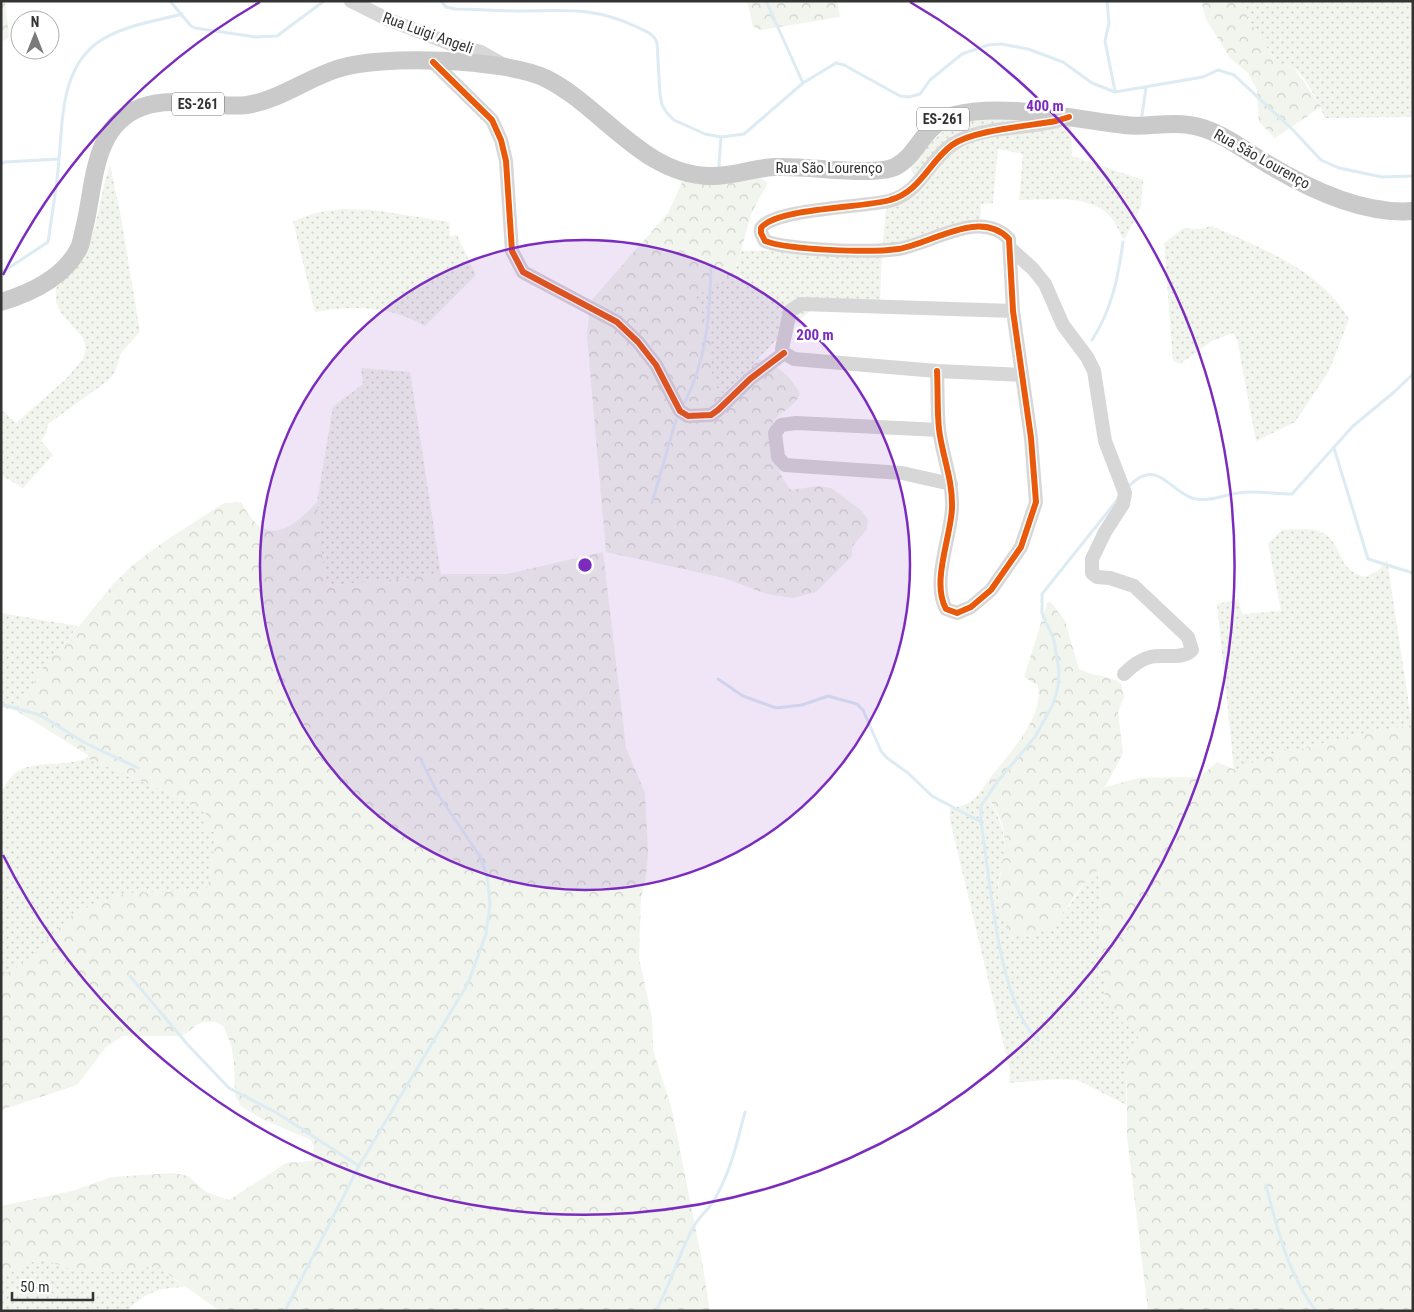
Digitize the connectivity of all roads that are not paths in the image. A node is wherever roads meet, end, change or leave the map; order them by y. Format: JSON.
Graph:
{"nodes":[{"id":1,"x":351,"y":1,"type":"edge"},
{"id":2,"x":433,"y":62,"type":"junction"},
{"id":3,"x":505,"y":66,"type":"junction"},
{"id":4,"x":1069,"y":117,"type":"junction"},
{"id":5,"x":1413,"y":211,"type":"edge"},
{"id":6,"x":1011,"y":249,"type":"junction"},
{"id":7,"x":1,"y":302,"type":"edge"},
{"id":8,"x":1012,"y":311,"type":"junction"},
{"id":9,"x":784,"y":353,"type":"junction"},
{"id":10,"x":937,"y":371,"type":"junction"},
{"id":11,"x":1021,"y":374,"type":"junction"},
{"id":12,"x":939,"y":430,"type":"junction"},
{"id":13,"x":951,"y":484,"type":"junction"},
{"id":14,"x":1124,"y":674,"type":"dead end"}],
"edges":[{"from":1,"to":3,"type":"street","name":"Rua Luigi Angeli"},
{"from":2,"to":3,"type":"main road","number":"ES-261"},
{"from":2,"to":7,"type":"main road","number":"ES-261"},
{"from":2,"to":9,"type":"street"},
{"from":3,"to":4,"type":"main road","name":"Rua São Lourenço","number":"ES-261"},
{"from":4,"to":5,"type":"main road","name":"Rua São Lourenço","number":"ES-261"},
{"from":4,"to":6,"type":"street"},
{"from":6,"to":8,"type":"street"},
{"from":6,"to":14,"type":"street"},
{"from":8,"to":9,"type":"street"},
{"from":8,"to":11,"type":"street"},
{"from":9,"to":10,"type":"street"},
{"from":10,"to":11,"type":"street"},
{"from":10,"to":12,"type":"street"},
{"from":11,"to":13,"type":"street"},
{"from":12,"to":13,"type":"street"},
{"from":12,"to":13,"type":"street"}]}
